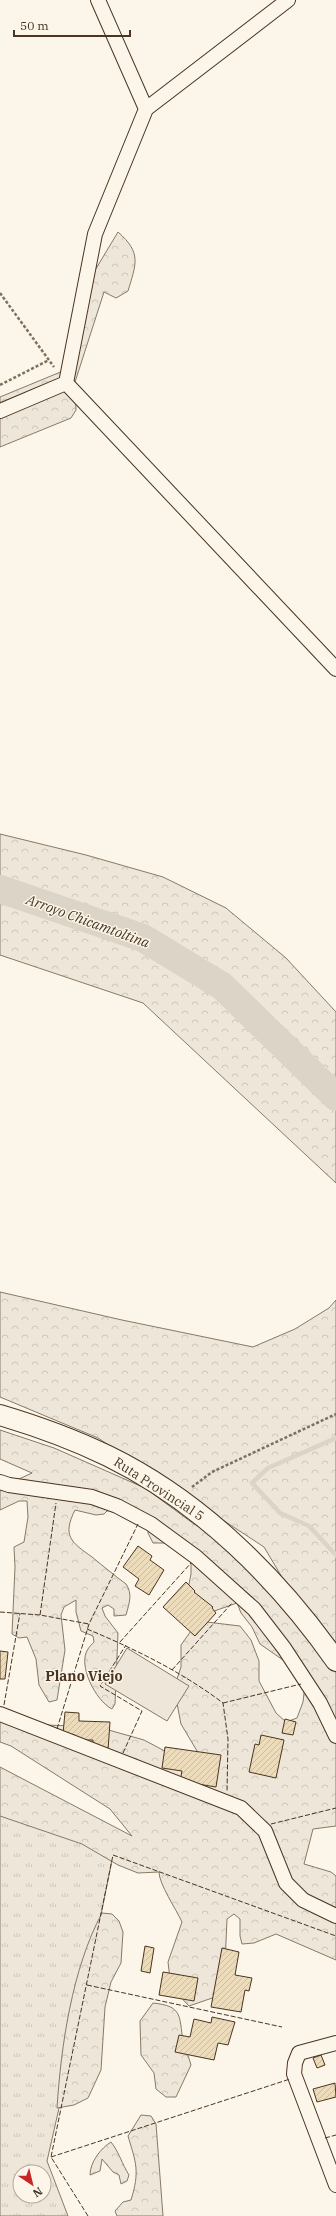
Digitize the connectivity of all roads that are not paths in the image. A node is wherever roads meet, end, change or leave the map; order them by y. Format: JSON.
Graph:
{"nodes":[{"id":1,"x":98,"y":0,"type":"edge"},
{"id":2,"x":288,"y":0,"type":"edge"},
{"id":3,"x":146,"y":109,"type":"junction"},
{"id":4,"x":66,"y":383,"type":"junction"},
{"id":5,"x":0,"y":411,"type":"edge"},
{"id":6,"x":336,"y":669,"type":"edge"},
{"id":7,"x":0,"y":1415,"type":"edge"},
{"id":8,"x":0,"y":1482,"type":"edge"},
{"id":9,"x":336,"y":1661,"type":"edge"},
{"id":10,"x":0,"y":1714,"type":"edge"},
{"id":11,"x":336,"y":1736,"type":"edge"},
{"id":12,"x":336,"y":1916,"type":"edge"},
{"id":13,"x":336,"y":2043,"type":"edge"},
{"id":14,"x":336,"y":2186,"type":"edge"}],
"edges":[{"from":1,"to":3,"type":"street"},
{"from":2,"to":3,"type":"street"},
{"from":3,"to":4,"type":"street"},
{"from":4,"to":5,"type":"street"},
{"from":4,"to":6,"type":"street"},
{"from":7,"to":9,"type":"main road","name":"Ruta Provincial 5"},
{"from":8,"to":11,"type":"street"},
{"from":10,"to":12,"type":"street"},
{"from":13,"to":14,"type":"street"}]}
